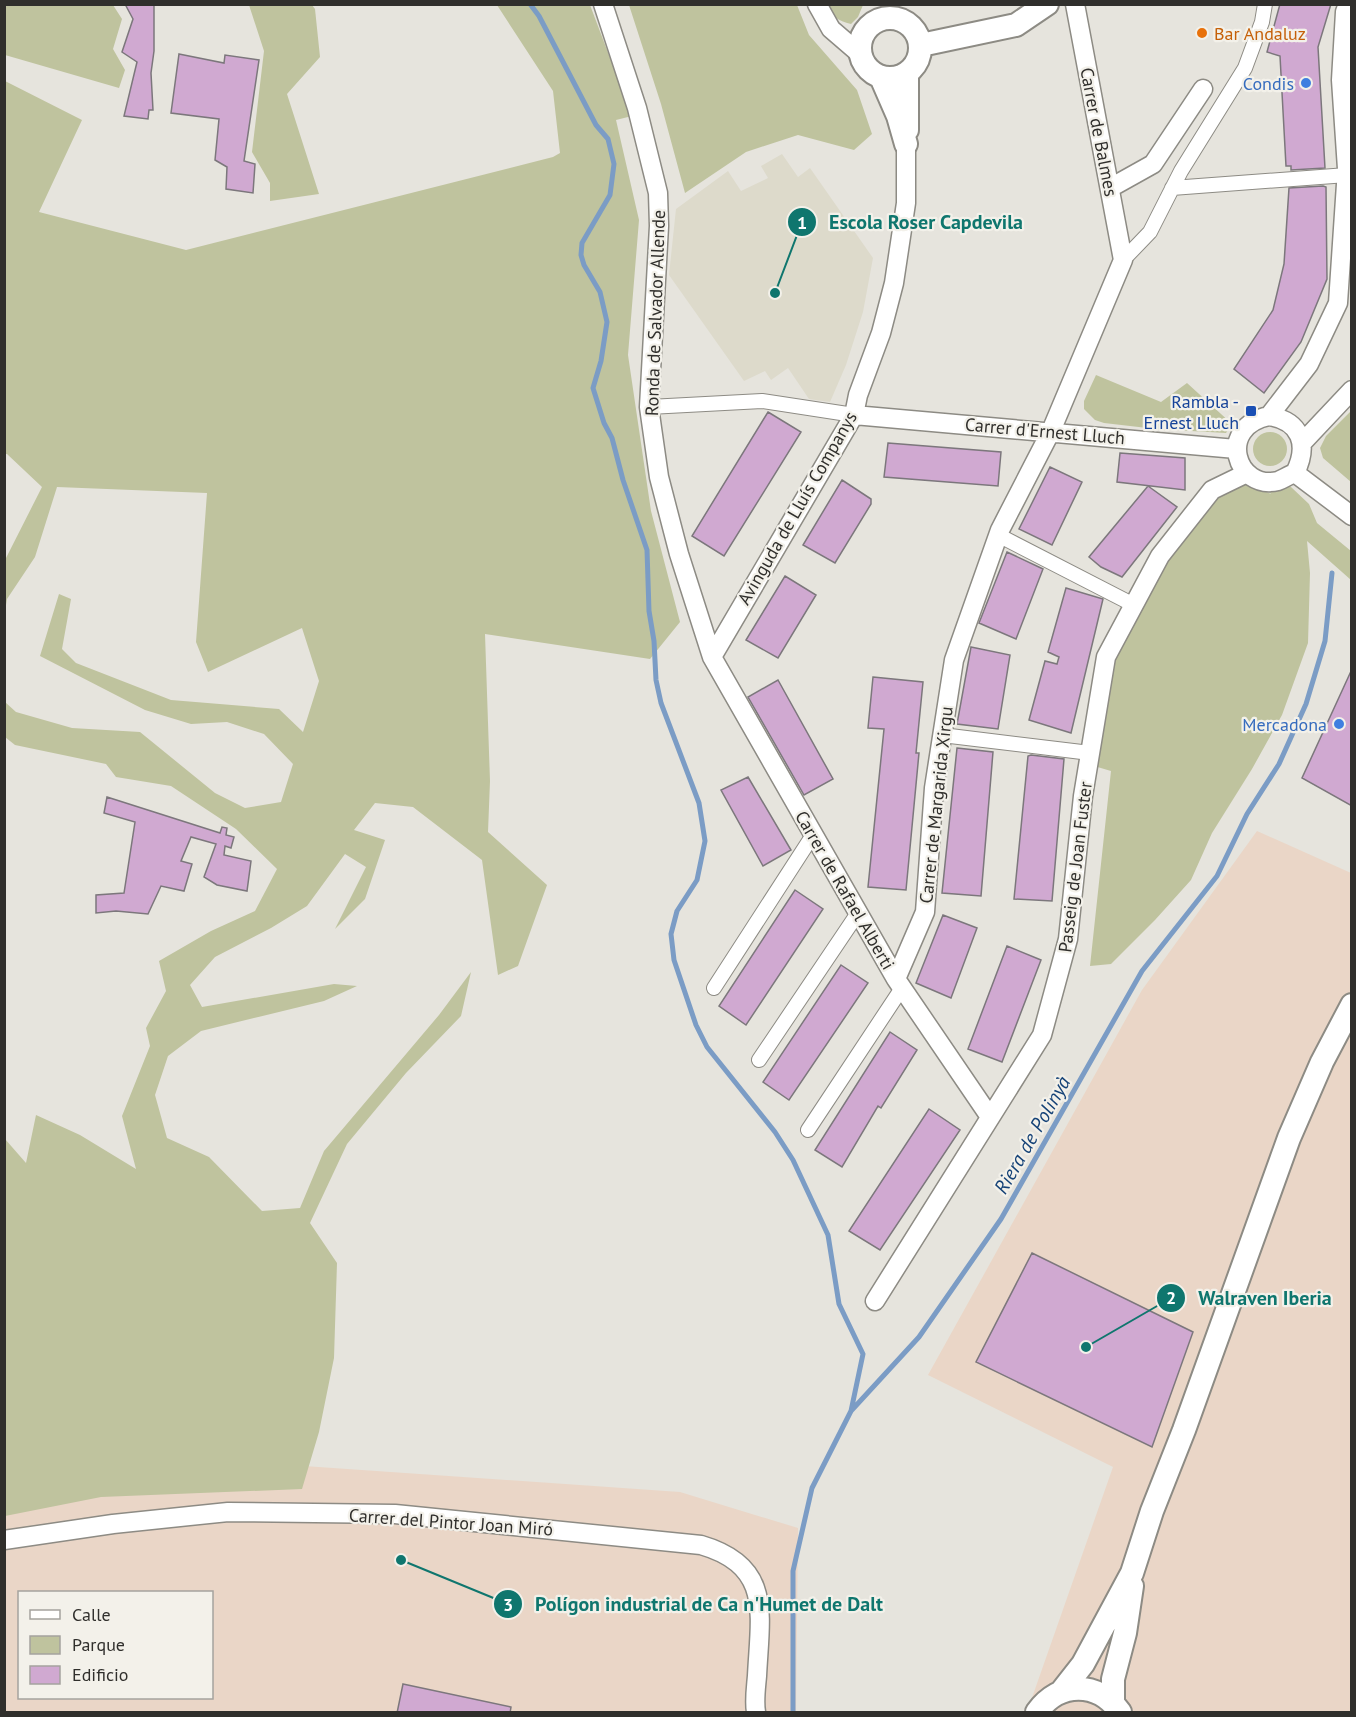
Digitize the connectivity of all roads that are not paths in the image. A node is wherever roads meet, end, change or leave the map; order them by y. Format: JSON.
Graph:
{"nodes":[{"id":1,"x":603,"y":4,"type":"edge"},
{"id":2,"x":818,"y":4,"type":"edge"},
{"id":3,"x":1047,"y":4,"type":"edge"},
{"id":4,"x":1075,"y":4,"type":"edge"},
{"id":5,"x":1265,"y":4,"type":"edge"},
{"id":6,"x":1348,"y":4,"type":"edge"},
{"id":7,"x":890,"y":11,"type":"edge"},
{"id":8,"x":871,"y":14,"type":"edge"},
{"id":9,"x":921,"y":45,"type":"junction"},
{"id":10,"x":860,"y":54,"type":"junction"},
{"id":11,"x":907,"y":74,"type":"junction"},
{"id":12,"x":881,"y":77,"type":"junction"},
{"id":13,"x":1203,"y":89,"type":"dead end"},
{"id":14,"x":906,"y":144,"type":"junction"},
{"id":15,"x":1347,"y":175,"type":"junction"},
{"id":16,"x":1110,"y":188,"type":"junction"},
{"id":17,"x":1172,"y":188,"type":"junction"},
{"id":18,"x":1124,"y":260,"type":"junction"},
{"id":19,"x":1352,"y":390,"type":"edge"},
{"id":20,"x":650,"y":407,"type":"junction"},
{"id":21,"x":854,"y":415,"type":"junction"},
{"id":22,"x":1269,"y":416,"type":"junction"},
{"id":23,"x":1051,"y":431,"type":"junction"},
{"id":24,"x":1302,"y":443,"type":"junction"},
{"id":25,"x":1236,"y":449,"type":"junction"},
{"id":26,"x":1247,"y":473,"type":"junction"},
{"id":27,"x":1295,"y":473,"type":"junction"},
{"id":28,"x":1352,"y":516,"type":"edge"},
{"id":29,"x":998,"y":535,"type":"junction"},
{"id":30,"x":1134,"y":605,"type":"junction"},
{"id":31,"x":712,"y":657,"type":"junction"},
{"id":32,"x":942,"y":735,"type":"junction"},
{"id":33,"x":1090,"y":753,"type":"junction"},
{"id":34,"x":813,"y":835,"type":"junction"},
{"id":35,"x":858,"y":913,"type":"junction"},
{"id":36,"x":899,"y":983,"type":"junction"},
{"id":37,"x":714,"y":988,"type":"dead end"},
{"id":38,"x":1352,"y":1005,"type":"edge"},
{"id":39,"x":759,"y":1060,"type":"dead end"},
{"id":40,"x":990,"y":1117,"type":"junction"},
{"id":41,"x":808,"y":1130,"type":"dead end"},
{"id":42,"x":875,"y":1301,"type":"dead end"},
{"id":43,"x":4,"y":1540,"type":"edge"},
{"id":44,"x":1132,"y":1573,"type":"junction"},
{"id":45,"x":1061,"y":1692,"type":"junction"},
{"id":46,"x":1117,"y":1708,"type":"edge"},
{"id":47,"x":756,"y":1713,"type":"edge"},
{"id":48,"x":1037,"y":1713,"type":"edge"}],
"edges":[{"from":1,"to":20,"type":"street","name":"Ronda de Salvador Allende"},
{"from":2,"to":10,"type":"street"},
{"from":3,"to":9,"type":"street"},
{"from":4,"to":16,"type":"street","name":"Carrer de Balmes"},
{"from":5,"to":17,"type":"street"},
{"from":6,"to":15,"type":"street"},
{"from":7,"to":8,"type":"street"},
{"from":7,"to":9,"type":"street"},
{"from":8,"to":10,"type":"street"},
{"from":9,"to":11,"type":"street"},
{"from":10,"to":12,"type":"street"},
{"from":11,"to":12,"type":"street"},
{"from":11,"to":14,"type":"street"},
{"from":12,"to":14,"type":"street"},
{"from":13,"to":16,"type":"street"},
{"from":14,"to":21,"type":"street","name":"Avinguda de Lluís Companys"},
{"from":15,"to":17,"type":"street"},
{"from":15,"to":22,"type":"street"},
{"from":16,"to":18,"type":"street","name":"Carrer de Balmes"},
{"from":17,"to":18,"type":"street"},
{"from":18,"to":23,"type":"street","name":"Carrer de Margarida Xirgu"},
{"from":19,"to":24,"type":"street"},
{"from":20,"to":21,"type":"street"},
{"from":20,"to":31,"type":"street","name":"Ronda de Salvador Allende"},
{"from":21,"to":23,"type":"street","name":"Carrer d'Ernest Lluch"},
{"from":21,"to":31,"type":"street","name":"Avinguda de Lluís Companys"},
{"from":22,"to":24,"type":"street"},
{"from":22,"to":25,"type":"street"},
{"from":23,"to":25,"type":"street","name":"Carrer d'Ernest Lluch"},
{"from":23,"to":29,"type":"street","name":"Carrer de Margarida Xirgu"},
{"from":24,"to":27,"type":"street"},
{"from":25,"to":26,"type":"street"},
{"from":26,"to":27,"type":"street"},
{"from":26,"to":30,"type":"street","name":"Passeig de Joan Fuster"},
{"from":27,"to":28,"type":"street"},
{"from":29,"to":30,"type":"street"},
{"from":29,"to":32,"type":"street","name":"Carrer de Margarida Xirgu"},
{"from":30,"to":33,"type":"street","name":"Passeig de Joan Fuster"},
{"from":31,"to":34,"type":"street","name":"Carrer de Rafael Alberti"},
{"from":32,"to":33,"type":"street"},
{"from":32,"to":36,"type":"street","name":"Carrer de Margarida Xirgu"},
{"from":33,"to":40,"type":"street","name":"Passeig de Joan Fuster"},
{"from":34,"to":35,"type":"street","name":"Carrer de Rafael Alberti"},
{"from":34,"to":37,"type":"street"},
{"from":35,"to":36,"type":"street","name":"Carrer de Rafael Alberti"},
{"from":35,"to":39,"type":"street"},
{"from":36,"to":40,"type":"street","name":"Carrer de Rafael Alberti"},
{"from":36,"to":41,"type":"street"},
{"from":38,"to":44,"type":"street"},
{"from":40,"to":42,"type":"street","name":"Passeig de Joan Fuster"},
{"from":43,"to":47,"type":"street","name":"Carrer del Pintor Joan Miró"},
{"from":44,"to":45,"type":"street"},
{"from":44,"to":46,"type":"street"},
{"from":45,"to":46,"type":"street"},
{"from":45,"to":48,"type":"street"}]}
